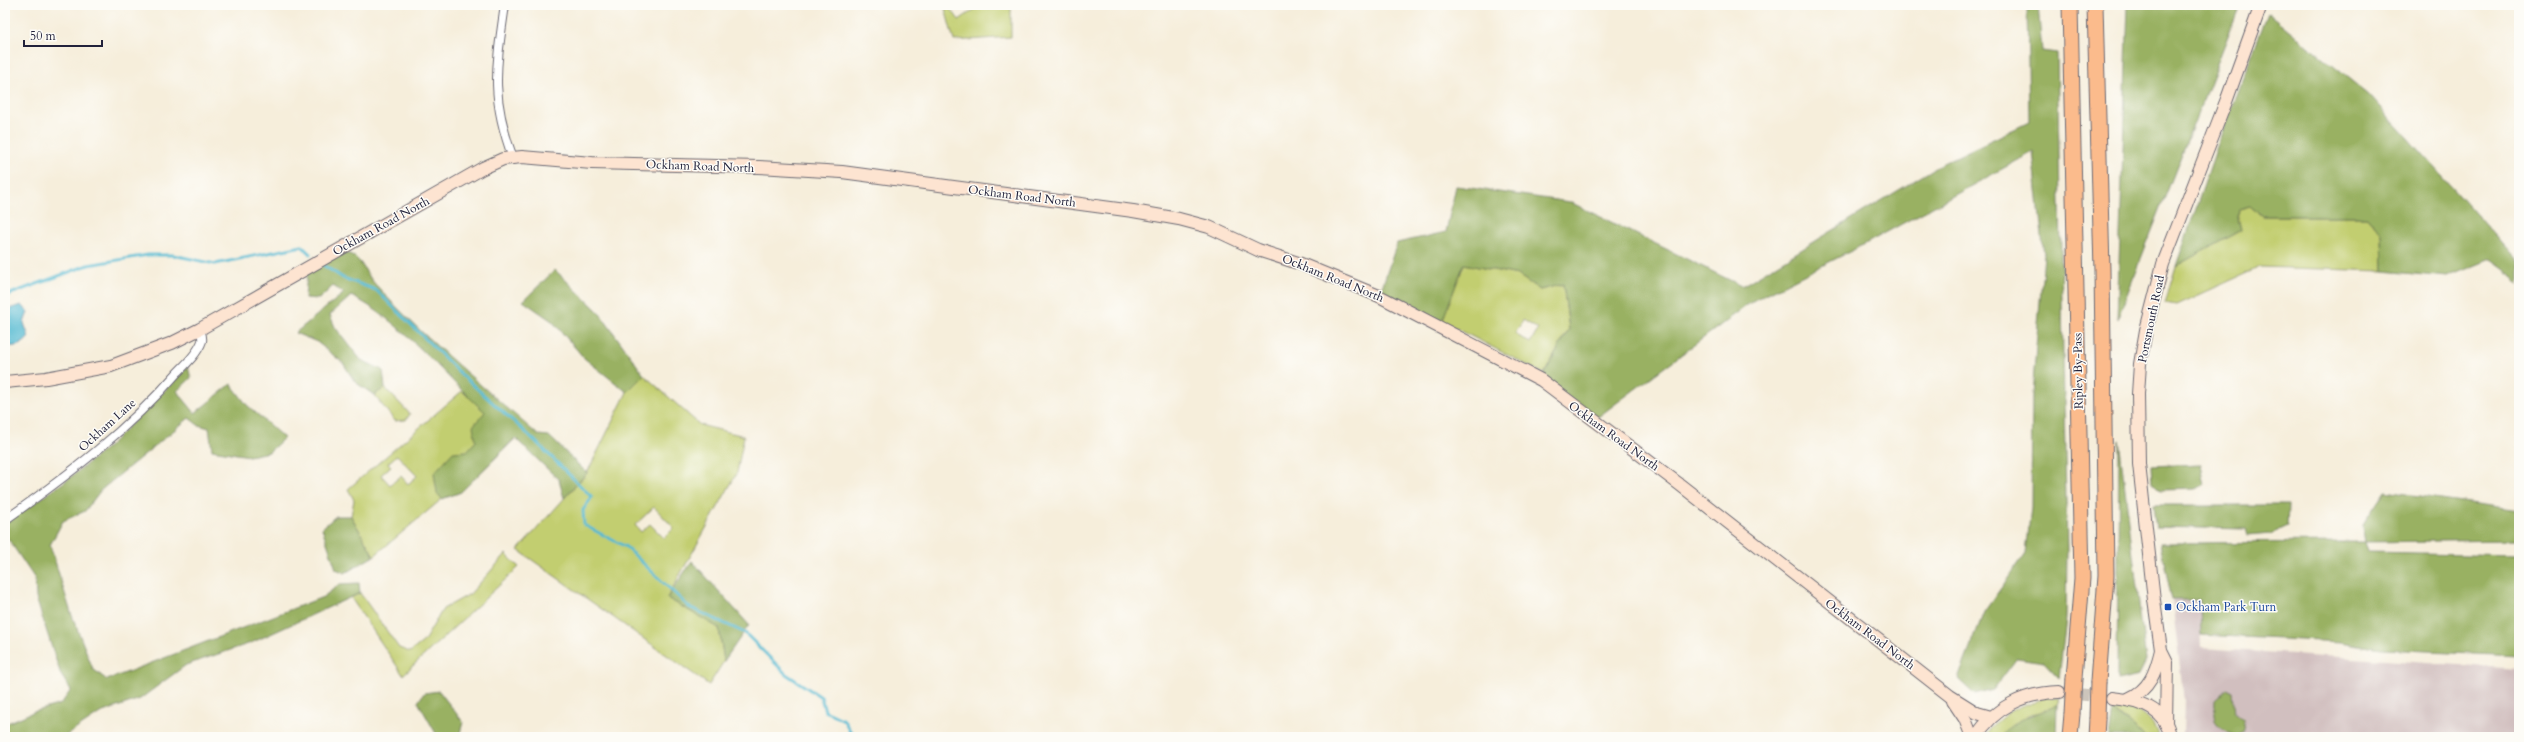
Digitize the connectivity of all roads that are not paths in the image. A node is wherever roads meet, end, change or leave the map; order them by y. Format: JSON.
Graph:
{"nodes":[{"id":1,"x":505,"y":5,"type":"edge"},
{"id":2,"x":2070,"y":5,"type":"edge"},
{"id":3,"x":2095,"y":5,"type":"edge"},
{"id":4,"x":2261,"y":5,"type":"edge"},
{"id":5,"x":513,"y":158,"type":"junction"},
{"id":6,"x":200,"y":329,"type":"junction"},
{"id":7,"x":5,"y":382,"type":"edge"},
{"id":8,"x":5,"y":520,"type":"edge"},
{"id":9,"x":2161,"y":650,"type":"junction"},
{"id":10,"x":2059,"y":692,"type":"tunnel mouth"},
{"id":11,"x":1950,"y":696,"type":"junction"},
{"id":12,"x":2112,"y":698,"type":"tunnel mouth"},
{"id":13,"x":2128,"y":699,"type":"junction"},
{"id":14,"x":1991,"y":717,"type":"junction"},
{"id":15,"x":2166,"y":724,"type":"junction"},
{"id":16,"x":1972,"y":737,"type":"edge"},
{"id":17,"x":1976,"y":737,"type":"edge"},
{"id":18,"x":2070,"y":737,"type":"edge"},
{"id":19,"x":2096,"y":737,"type":"edge"},
{"id":20,"x":2170,"y":737,"type":"edge"}],
"edges":[{"from":1,"to":5,"type":"street"},
{"from":2,"to":18,"type":"highway","name":"Ripley By-Pass","bridge":true},
{"from":3,"to":19,"type":"highway","name":"Ripley By-Pass","bridge":true},
{"from":4,"to":9,"type":"main road","name":"Portsmouth Road"},
{"from":5,"to":6,"type":"main road","name":"Ockham Road North"},
{"from":5,"to":11,"type":"main road","name":"Ockham Road North"},
{"from":6,"to":7,"type":"main road","name":"Ockham Road North"},
{"from":6,"to":8,"type":"street","name":"Ockham Lane"},
{"from":9,"to":13,"type":"main road","name":"Portsmouth Road"},
{"from":9,"to":15,"type":"main road","name":"Portsmouth Road"},
{"from":10,"to":14,"type":"main road"},
{"from":11,"to":14,"type":"main road","name":"Ockham Road North"},
{"from":11,"to":16,"type":"main road","name":"Ockham Road North"},
{"from":12,"to":13,"type":"main road"},
{"from":13,"to":15,"type":"main road"},
{"from":14,"to":17,"type":"main road"},
{"from":15,"to":20,"type":"main road"}]}
